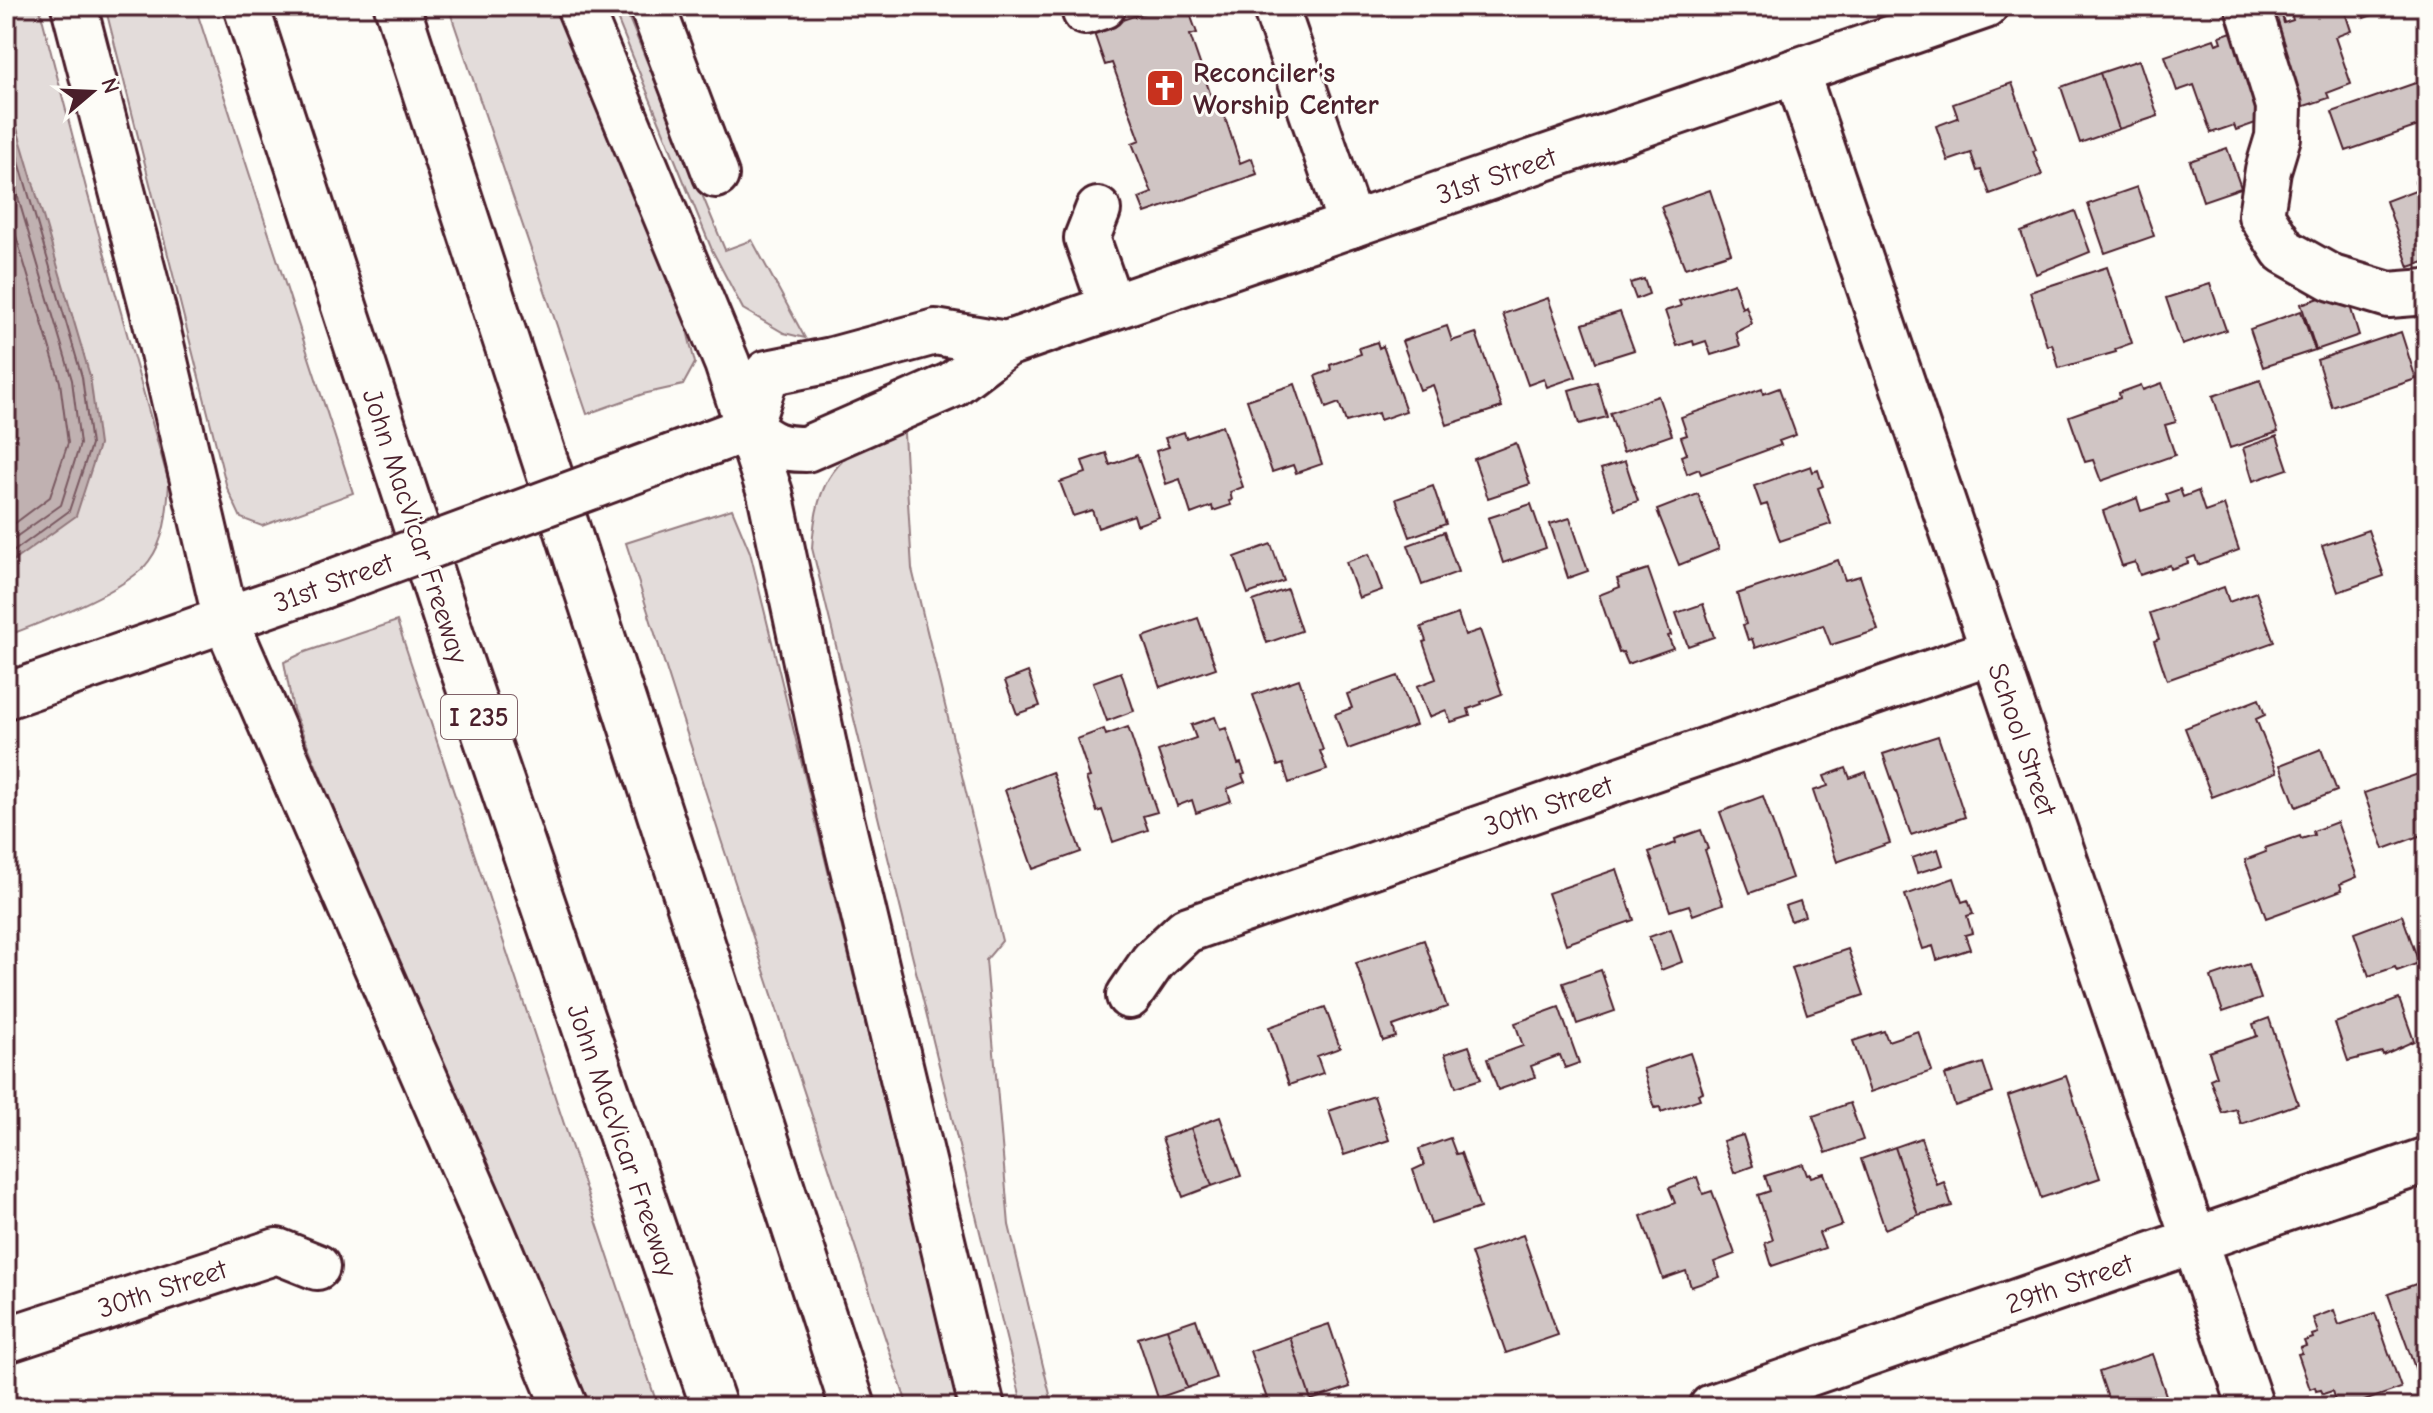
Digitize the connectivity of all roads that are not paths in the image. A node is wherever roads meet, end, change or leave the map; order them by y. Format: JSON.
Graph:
{"nodes":[{"id":1,"x":74,"y":6,"type":"edge"},
{"id":2,"x":246,"y":6,"type":"edge"},
{"id":3,"x":397,"y":6,"type":"edge"},
{"id":4,"x":579,"y":6,"type":"edge"},
{"id":5,"x":652,"y":6,"type":"edge"},
{"id":6,"x":1275,"y":6,"type":"edge"},
{"id":7,"x":1985,"y":6,"type":"edge"},
{"id":8,"x":2248,"y":6,"type":"edge"},
{"id":9,"x":1917,"y":17,"type":"edge"},
{"id":10,"x":1796,"y":71,"type":"junction"},
{"id":11,"x":716,"y":175,"type":"dead end"},
{"id":12,"x":1098,"y":210,"type":"dead end"},
{"id":13,"x":1351,"y":225,"type":"junction"},
{"id":14,"x":2427,"y":292,"type":"edge"},
{"id":15,"x":1111,"y":306,"type":"junction"},
{"id":16,"x":1006,"y":344,"type":"junction"},
{"id":17,"x":749,"y":428,"type":"junction"},
{"id":18,"x":226,"y":621,"type":"junction"},
{"id":19,"x":1993,"y":651,"type":"junction"},
{"id":20,"x":6,"y":696,"type":"edge"},
{"id":21,"x":1129,"y":996,"type":"dead end"},
{"id":22,"x":2427,"y":1160,"type":"edge"},
{"id":23,"x":2193,"y":1240,"type":"junction"},
{"id":24,"x":317,"y":1267,"type":"dead end"},
{"id":25,"x":6,"y":1340,"type":"edge"},
{"id":26,"x":565,"y":1407,"type":"edge"},
{"id":27,"x":714,"y":1407,"type":"edge"},
{"id":28,"x":853,"y":1407,"type":"edge"},
{"id":29,"x":982,"y":1407,"type":"edge"},
{"id":30,"x":1712,"y":1407,"type":"edge"},
{"id":31,"x":2251,"y":1407,"type":"edge"}],
"edges":[{"from":1,"to":18,"type":"main road"},
{"from":2,"to":27,"type":"main road","name":"John MacVicar Freeway","number":"I 235"},
{"from":3,"to":28,"type":"main road"},
{"from":4,"to":17,"type":"main road"},
{"from":5,"to":11,"type":"main road"},
{"from":6,"to":13,"type":"main road"},
{"from":7,"to":9,"type":"main road","name":"31st Street"},
{"from":8,"to":14,"type":"main road"},
{"from":9,"to":10,"type":"main road","name":"31st Street"},
{"from":10,"to":13,"type":"main road","name":"31st Street"},
{"from":10,"to":19,"type":"main road","name":"School Street"},
{"from":12,"to":15,"type":"main road"},
{"from":13,"to":15,"type":"main road","name":"31st Street"},
{"from":15,"to":16,"type":"main road","name":"31st Street"},
{"from":16,"to":17,"type":"main road","name":"31st Street"},
{"from":16,"to":17,"type":"main road","name":"31st Street"},
{"from":17,"to":18,"type":"main road","name":"31st Street","bridge":true},
{"from":17,"to":29,"type":"main road"},
{"from":18,"to":20,"type":"main road","name":"31st Street"},
{"from":18,"to":26,"type":"main road"},
{"from":19,"to":21,"type":"main road","name":"30th Street"},
{"from":19,"to":23,"type":"main road","name":"School Street"},
{"from":22,"to":23,"type":"main road","name":"29th Street"},
{"from":23,"to":30,"type":"main road","name":"29th Street"},
{"from":23,"to":31,"type":"main road","name":"School Street"},
{"from":24,"to":25,"type":"main road","name":"30th Street"}]}
